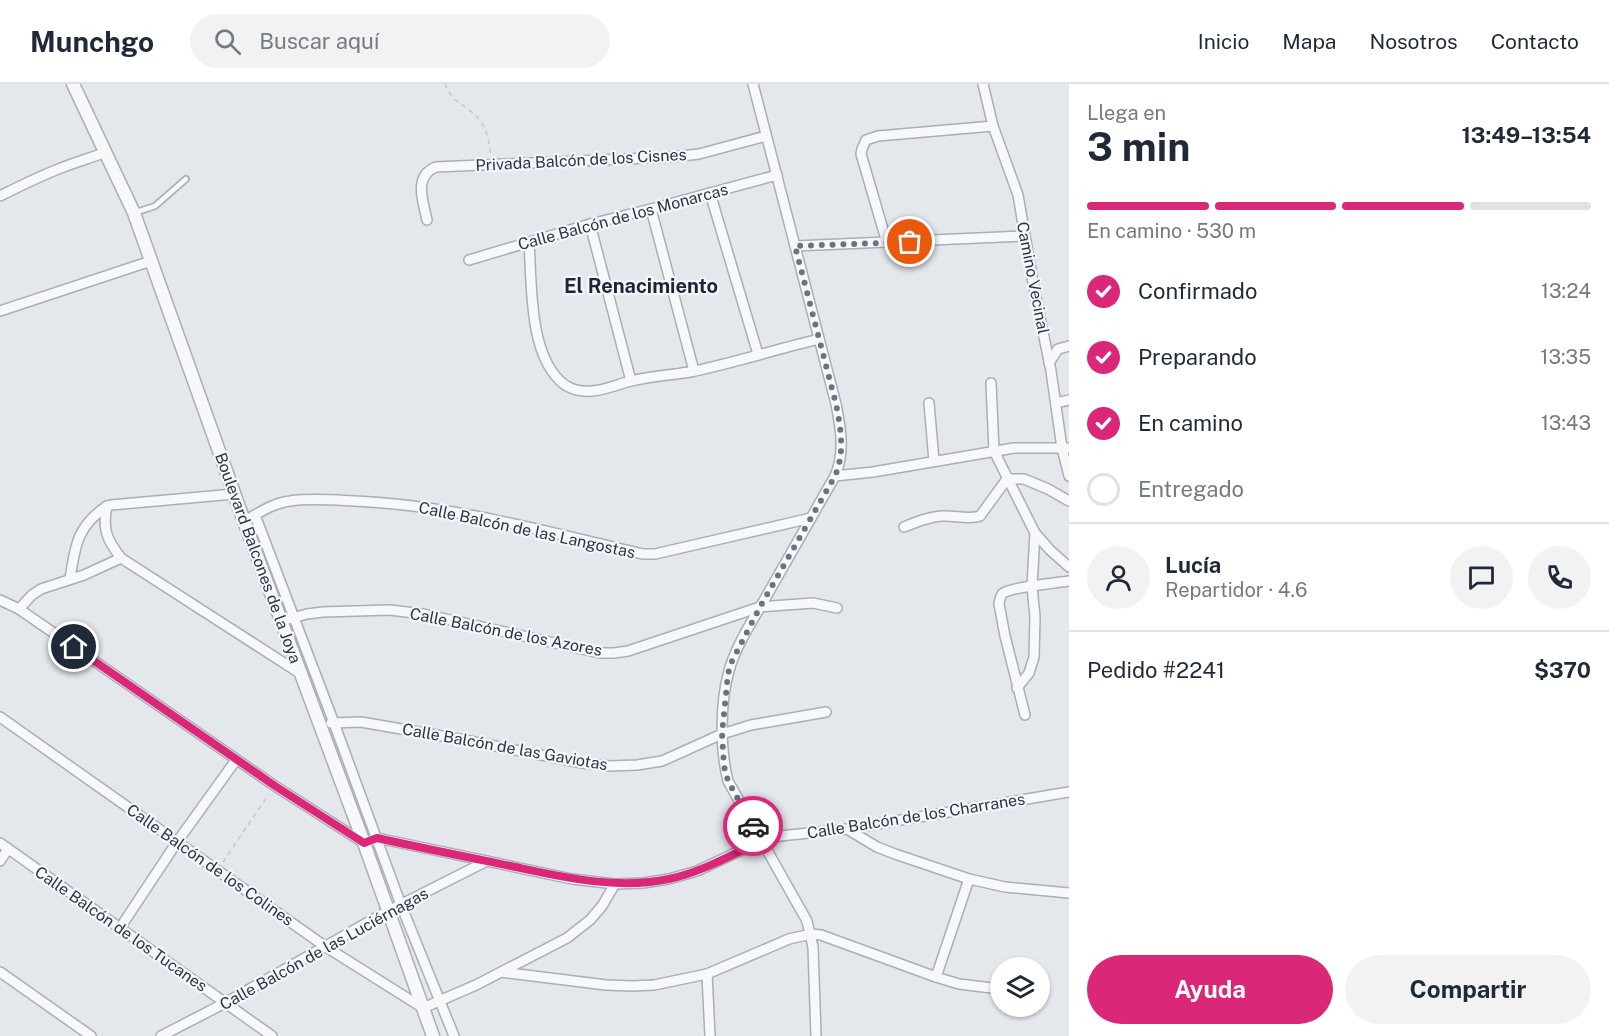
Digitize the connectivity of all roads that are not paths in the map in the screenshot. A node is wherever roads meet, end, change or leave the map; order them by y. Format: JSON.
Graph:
{"nodes":[{"id":1,"x":73,"y":84,"type":"edge"},
{"id":2,"x":753,"y":84,"type":"edge"},
{"id":3,"x":983,"y":84,"type":"edge"},
{"id":4,"x":993,"y":126,"type":"junction"},
{"id":5,"x":766,"y":136,"type":"junction"},
{"id":6,"x":106,"y":152,"type":"junction"},
{"id":7,"x":777,"y":175,"type":"junction"},
{"id":8,"x":186,"y":179,"type":"dead end"},
{"id":9,"x":710,"y":193,"type":"junction"},
{"id":10,"x":0,"y":195,"type":"edge"},
{"id":11,"x":651,"y":209,"type":"junction"},
{"id":12,"x":134,"y":213,"type":"junction"},
{"id":13,"x":427,"y":220,"type":"dead end"},
{"id":14,"x":590,"y":224,"type":"junction"},
{"id":15,"x":1025,"y":236,"type":"junction"},
{"id":16,"x":529,"y":242,"type":"junction"},
{"id":17,"x":887,"y":243,"type":"junction"},
{"id":18,"x":795,"y":246,"type":"junction"},
{"id":19,"x":469,"y":260,"type":"dead end"},
{"id":20,"x":151,"y":261,"type":"junction"},
{"id":21,"x":0,"y":311,"type":"edge"},
{"id":22,"x":819,"y":339,"type":"junction"},
{"id":23,"x":1069,"y":346,"type":"edge"},
{"id":24,"x":758,"y":354,"type":"junction"},
{"id":25,"x":1049,"y":363,"type":"junction"},
{"id":26,"x":694,"y":371,"type":"junction"},
{"id":27,"x":631,"y":381,"type":"junction"},
{"id":28,"x":991,"y":383,"type":"dead end"},
{"id":29,"x":1069,"y":400,"type":"edge"},
{"id":30,"x":929,"y":403,"type":"dead end"},
{"id":31,"x":1056,"y":403,"type":"junction"},
{"id":32,"x":1066,"y":448,"type":"edge"},
{"id":33,"x":994,"y":451,"type":"junction"},
{"id":34,"x":934,"y":461,"type":"junction"},
{"id":35,"x":835,"y":476,"type":"junction"},
{"id":36,"x":1069,"y":476,"type":"edge"},
{"id":37,"x":1007,"y":479,"type":"junction"},
{"id":38,"x":234,"y":494,"type":"junction"},
{"id":39,"x":1069,"y":501,"type":"edge"},
{"id":40,"x":107,"y":506,"type":"junction"},
{"id":41,"x":249,"y":518,"type":"junction"},
{"id":42,"x":811,"y":518,"type":"junction"},
{"id":43,"x":904,"y":527,"type":"dead end"},
{"id":44,"x":1035,"y":533,"type":"junction"},
{"id":45,"x":121,"y":558,"type":"junction"},
{"id":46,"x":1069,"y":567,"type":"edge"},
{"id":47,"x":70,"y":579,"type":"junction"},
{"id":48,"x":1069,"y":581,"type":"edge"},
{"id":49,"x":1032,"y":586,"type":"junction"},
{"id":50,"x":0,"y":600,"type":"edge"},
{"id":51,"x":760,"y":607,"type":"junction"},
{"id":52,"x":837,"y":608,"type":"dead end"},
{"id":53,"x":19,"y":609,"type":"junction"},
{"id":54,"x":294,"y":617,"type":"junction"},
{"id":55,"x":281,"y":621,"type":"junction"},
{"id":56,"x":301,"y":674,"type":"junction"},
{"id":57,"x":1017,"y":688,"type":"junction"},
{"id":58,"x":826,"y":712,"type":"dead end"},
{"id":59,"x":1025,"y":715,"type":"dead end"},
{"id":60,"x":0,"y":717,"type":"edge"},
{"id":61,"x":334,"y":723,"type":"junction"},
{"id":62,"x":320,"y":725,"type":"junction"},
{"id":63,"x":722,"y":734,"type":"junction"},
{"id":64,"x":237,"y":760,"type":"junction"},
{"id":65,"x":1069,"y":792,"type":"edge"},
{"id":66,"x":847,"y":829,"type":"junction"},
{"id":67,"x":377,"y":838,"type":"junction"},
{"id":68,"x":761,"y":841,"type":"junction"},
{"id":69,"x":177,"y":842,"type":"junction"},
{"id":70,"x":364,"y":843,"type":"junction"},
{"id":71,"x":4,"y":846,"type":"edge"},
{"id":72,"x":0,"y":861,"type":"edge"},
{"id":73,"x":487,"y":861,"type":"junction"},
{"id":74,"x":969,"y":879,"type":"junction"},
{"id":75,"x":615,"y":884,"type":"junction"},
{"id":76,"x":1069,"y":893,"type":"edge"},
{"id":77,"x":401,"y":905,"type":"junction"},
{"id":78,"x":388,"y":911,"type":"junction"},
{"id":79,"x":120,"y":928,"type":"junction"},
{"id":80,"x":811,"y":934,"type":"junction"},
{"id":81,"x":326,"y":947,"type":"junction"},
{"id":82,"x":0,"y":972,"type":"edge"},
{"id":83,"x":501,"y":972,"type":"junction"},
{"id":84,"x":707,"y":974,"type":"junction"},
{"id":85,"x":936,"y":977,"type":"junction"},
{"id":86,"x":990,"y":988,"type":"edge"},
{"id":87,"x":441,"y":1001,"type":"junction"},
{"id":88,"x":225,"y":1003,"type":"junction"},
{"id":89,"x":423,"y":1008,"type":"junction"},
{"id":90,"x":91,"y":1036,"type":"edge"},
{"id":91,"x":161,"y":1036,"type":"edge"},
{"id":92,"x":272,"y":1036,"type":"edge"},
{"id":93,"x":433,"y":1036,"type":"edge"},
{"id":94,"x":454,"y":1036,"type":"edge"},
{"id":95,"x":710,"y":1036,"type":"edge"},
{"id":96,"x":816,"y":1036,"type":"edge"}],
"edges":[{"from":1,"to":6,"type":"street","name":"Boulevard Balcones de la Joya"},
{"from":2,"to":5,"type":"street"},
{"from":3,"to":4,"type":"street","name":"Camino Vecinal"},
{"from":4,"to":15,"type":"street","name":"Camino Vecinal"},
{"from":4,"to":17,"type":"street"},
{"from":5,"to":7,"type":"street"},
{"from":5,"to":13,"type":"street","name":"Privada Balcón de los Cisnes"},
{"from":6,"to":10,"type":"street"},
{"from":6,"to":12,"type":"street","name":"Boulevard Balcones de la Joya"},
{"from":7,"to":9,"type":"street","name":"Calle Balcón de los Monarcas"},
{"from":7,"to":18,"type":"street"},
{"from":8,"to":12,"type":"lane"},
{"from":9,"to":11,"type":"street","name":"Calle Balcón de los Monarcas"},
{"from":9,"to":24,"type":"street"},
{"from":11,"to":14,"type":"street","name":"Calle Balcón de los Monarcas"},
{"from":11,"to":26,"type":"street"},
{"from":12,"to":20,"type":"street","name":"Boulevard Balcones de la Joya"},
{"from":14,"to":16,"type":"street","name":"Calle Balcón de los Monarcas"},
{"from":14,"to":27,"type":"street"},
{"from":15,"to":17,"type":"street"},
{"from":15,"to":25,"type":"street","name":"Camino Vecinal"},
{"from":16,"to":19,"type":"street","name":"Calle Balcón de los Monarcas"},
{"from":16,"to":27,"type":"street"},
{"from":17,"to":18,"type":"street"},
{"from":18,"to":22,"type":"street"},
{"from":20,"to":21,"type":"street"},
{"from":20,"to":38,"type":"street","name":"Boulevard Balcones de la Joya"},
{"from":22,"to":24,"type":"street"},
{"from":22,"to":35,"type":"street"},
{"from":23,"to":25,"type":"street"},
{"from":24,"to":26,"type":"street"},
{"from":25,"to":31,"type":"street","name":"Camino Vecinal"},
{"from":26,"to":27,"type":"street"},
{"from":28,"to":33,"type":"street"},
{"from":29,"to":31,"type":"street"},
{"from":30,"to":34,"type":"street"},
{"from":31,"to":32,"type":"street","name":"Camino Vecinal"},
{"from":32,"to":33,"type":"street"},
{"from":32,"to":36,"type":"street","name":"Camino Vecinal"},
{"from":33,"to":34,"type":"street"},
{"from":33,"to":37,"type":"street"},
{"from":34,"to":35,"type":"street"},
{"from":35,"to":42,"type":"street"},
{"from":37,"to":39,"type":"street"},
{"from":37,"to":43,"type":"street"},
{"from":37,"to":44,"type":"street"},
{"from":38,"to":40,"type":"street"},
{"from":38,"to":41,"type":"street","name":"Boulevard Balcones de la Joya"},
{"from":40,"to":45,"type":"street"},
{"from":40,"to":47,"type":"street"},
{"from":41,"to":42,"type":"street","name":"Calle Balcón de las Langostas"},
{"from":41,"to":54,"type":"street","name":"Boulevard Balcones de la Joya"},
{"from":41,"to":55,"type":"street","name":"Boulevard Balcones de la Joya"},
{"from":42,"to":51,"type":"street"},
{"from":44,"to":46,"type":"street"},
{"from":44,"to":49,"type":"street"},
{"from":45,"to":47,"type":"street"},
{"from":45,"to":56,"type":"street"},
{"from":47,"to":53,"type":"street"},
{"from":48,"to":49,"type":"street"},
{"from":49,"to":57,"type":"street"},
{"from":49,"to":57,"type":"street"},
{"from":50,"to":53,"type":"street"},
{"from":51,"to":52,"type":"street","name":"Calle Balcón de los Azores"},
{"from":51,"to":54,"type":"street","name":"Calle Balcón de los Azores"},
{"from":51,"to":63,"type":"street"},
{"from":53,"to":64,"type":"street"},
{"from":54,"to":55,"type":"street","name":"Calle Balcón de los Azores"},
{"from":54,"to":61,"type":"street","name":"Boulevard Balcones de la Joya"},
{"from":55,"to":56,"type":"street","name":"Boulevard Balcones de la Joya"},
{"from":56,"to":62,"type":"street","name":"Boulevard Balcones de la Joya"},
{"from":57,"to":59,"type":"street"},
{"from":58,"to":63,"type":"street","name":"Calle Balcón de las Gaviotas"},
{"from":60,"to":69,"type":"street","name":"Calle Balcón de los Colines"},
{"from":61,"to":62,"type":"street","name":"Calle Balcón de las Gaviotas"},
{"from":61,"to":63,"type":"street","name":"Calle Balcón de las Gaviotas"},
{"from":61,"to":67,"type":"street","name":"Boulevard Balcones de la Joya"},
{"from":62,"to":70,"type":"street","name":"Boulevard Balcones de la Joya"},
{"from":63,"to":68,"type":"street"},
{"from":64,"to":69,"type":"street"},
{"from":64,"to":70,"type":"street"},
{"from":65,"to":66,"type":"street","name":"Calle Balcón de los Charranes"},
{"from":66,"to":68,"type":"street","name":"Calle Balcón de los Charranes"},
{"from":66,"to":74,"type":"street"},
{"from":67,"to":70,"type":"street"},
{"from":67,"to":73,"type":"street","name":"Calle Balcón de los Charranes"},
{"from":67,"to":77,"type":"street","name":"Boulevard Balcones de la Joya"},
{"from":68,"to":75,"type":"street","name":"Calle Balcón de los Charranes"},
{"from":68,"to":80,"type":"street"},
{"from":69,"to":79,"type":"street"},
{"from":69,"to":81,"type":"street","name":"Calle Balcón de los Colines"},
{"from":70,"to":78,"type":"street","name":"Boulevard Balcones de la Joya"},
{"from":71,"to":72,"type":"street"},
{"from":71,"to":79,"type":"street","name":"Calle Balcón de los Tucanes"},
{"from":73,"to":75,"type":"street","name":"Calle Balcón de los Charranes"},
{"from":73,"to":77,"type":"street","name":"Calle Balcón de las Luciérnagas"},
{"from":74,"to":76,"type":"street"},
{"from":74,"to":85,"type":"street"},
{"from":75,"to":83,"type":"street"},
{"from":77,"to":78,"type":"street","name":"Calle Balcón de las Luciérnagas"},
{"from":77,"to":87,"type":"street","name":"Boulevard Balcones de la Joya"},
{"from":78,"to":81,"type":"street","name":"Calle Balcón de las Luciérnagas"},
{"from":78,"to":89,"type":"street","name":"Boulevard Balcones de la Joya"},
{"from":79,"to":88,"type":"street","name":"Calle Balcón de los Tucanes"},
{"from":80,"to":84,"type":"street"},
{"from":80,"to":85,"type":"street"},
{"from":80,"to":96,"type":"street"},
{"from":81,"to":88,"type":"street","name":"Calle Balcón de las Luciérnagas"},
{"from":81,"to":89,"type":"street","name":"Calle Balcón de los Colines"},
{"from":82,"to":90,"type":"street"},
{"from":83,"to":84,"type":"street"},
{"from":83,"to":87,"type":"street"},
{"from":84,"to":95,"type":"street"},
{"from":85,"to":86,"type":"street"},
{"from":87,"to":89,"type":"street"},
{"from":87,"to":94,"type":"street","name":"Boulevard Balcones de la Joya"},
{"from":88,"to":91,"type":"street","name":"Calle Balcón de las Luciérnagas"},
{"from":88,"to":92,"type":"street","name":"Calle Balcón de los Tucanes"},
{"from":89,"to":93,"type":"street","name":"Boulevard Balcones de la Joya"}]}
